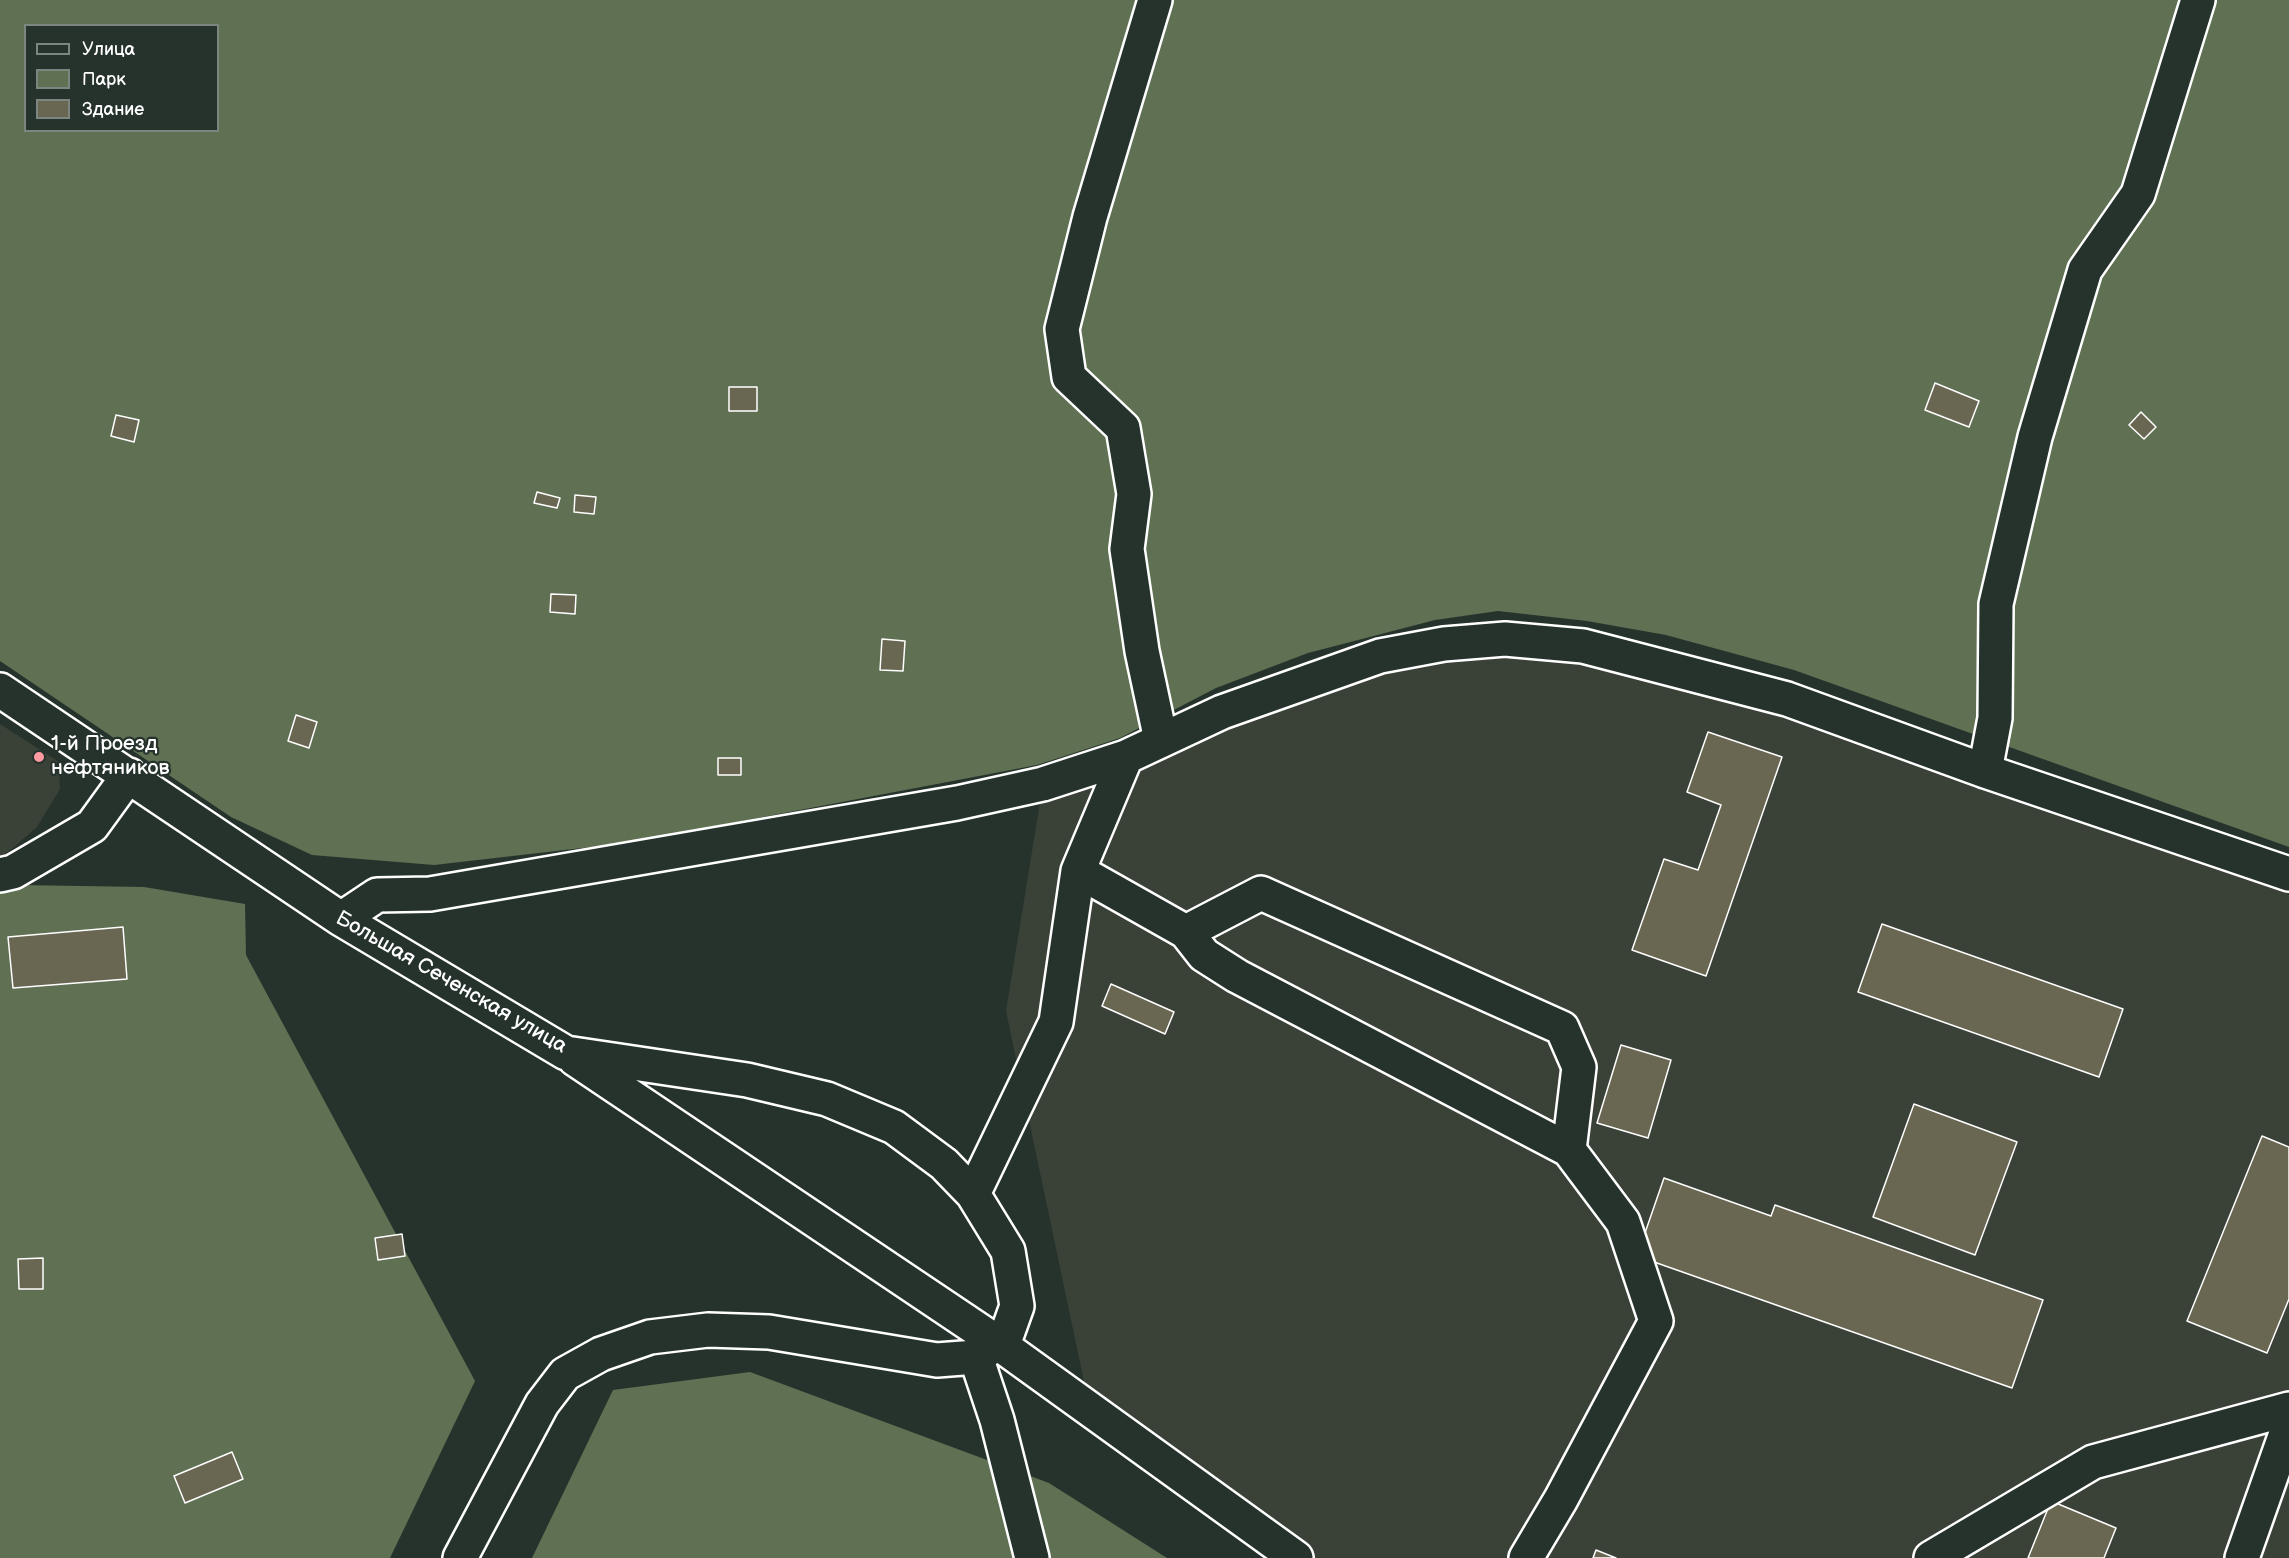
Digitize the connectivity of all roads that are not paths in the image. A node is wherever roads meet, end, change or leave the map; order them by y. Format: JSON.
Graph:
{"nodes":[{"id":1,"x":1155,"y":0,"type":"edge"},
{"id":2,"x":2198,"y":0,"type":"edge"},
{"id":3,"x":0,"y":690,"type":"edge"},
{"id":4,"x":1161,"y":740,"type":"junction"},
{"id":5,"x":1126,"y":757,"type":"junction"},
{"id":6,"x":1984,"y":771,"type":"junction"},
{"id":7,"x":129,"y":775,"type":"junction"},
{"id":8,"x":1078,"y":871,"type":"junction"},
{"id":9,"x":2289,"y":874,"type":"edge"},
{"id":10,"x":0,"y":875,"type":"edge"},
{"id":11,"x":341,"y":919,"type":"junction"},
{"id":12,"x":1186,"y":932,"type":"junction"},
{"id":13,"x":566,"y":1053,"type":"junction"},
{"id":14,"x":1569,"y":1150,"type":"junction"},
{"id":15,"x":973,"y":1194,"type":"junction"},
{"id":16,"x":987,"y":1350,"type":"junction"},
{"id":17,"x":2289,"y":1409,"type":"edge"},
{"id":18,"x":2289,"y":1425,"type":"edge"},
{"id":19,"x":460,"y":1558,"type":"edge"},
{"id":20,"x":1032,"y":1558,"type":"edge"},
{"id":21,"x":1296,"y":1558,"type":"edge"},
{"id":22,"x":1526,"y":1558,"type":"edge"},
{"id":23,"x":1931,"y":1558,"type":"edge"},
{"id":24,"x":2242,"y":1558,"type":"edge"}],
"edges":[{"from":1,"to":4,"type":"street"},
{"from":2,"to":6,"type":"street"},
{"from":3,"to":7,"type":"street","name":"Большая Сеченская улица"},
{"from":4,"to":5,"type":"street"},
{"from":4,"to":6,"type":"street"},
{"from":5,"to":8,"type":"street"},
{"from":5,"to":11,"type":"street"},
{"from":6,"to":9,"type":"street"},
{"from":7,"to":10,"type":"street"},
{"from":7,"to":11,"type":"street","name":"Большая Сеченская улица"},
{"from":8,"to":12,"type":"street"},
{"from":8,"to":15,"type":"street"},
{"from":11,"to":13,"type":"street","name":"Большая Сеченская улица"},
{"from":12,"to":14,"type":"street"},
{"from":12,"to":14,"type":"street"},
{"from":13,"to":15,"type":"street","name":"Большая Сеченская улица"},
{"from":13,"to":16,"type":"street"},
{"from":14,"to":22,"type":"street"},
{"from":15,"to":16,"type":"street","name":"Большая Сеченская улица"},
{"from":16,"to":19,"type":"street"},
{"from":16,"to":20,"type":"street"},
{"from":16,"to":21,"type":"street"},
{"from":17,"to":23,"type":"street"},
{"from":18,"to":24,"type":"street"}]}
